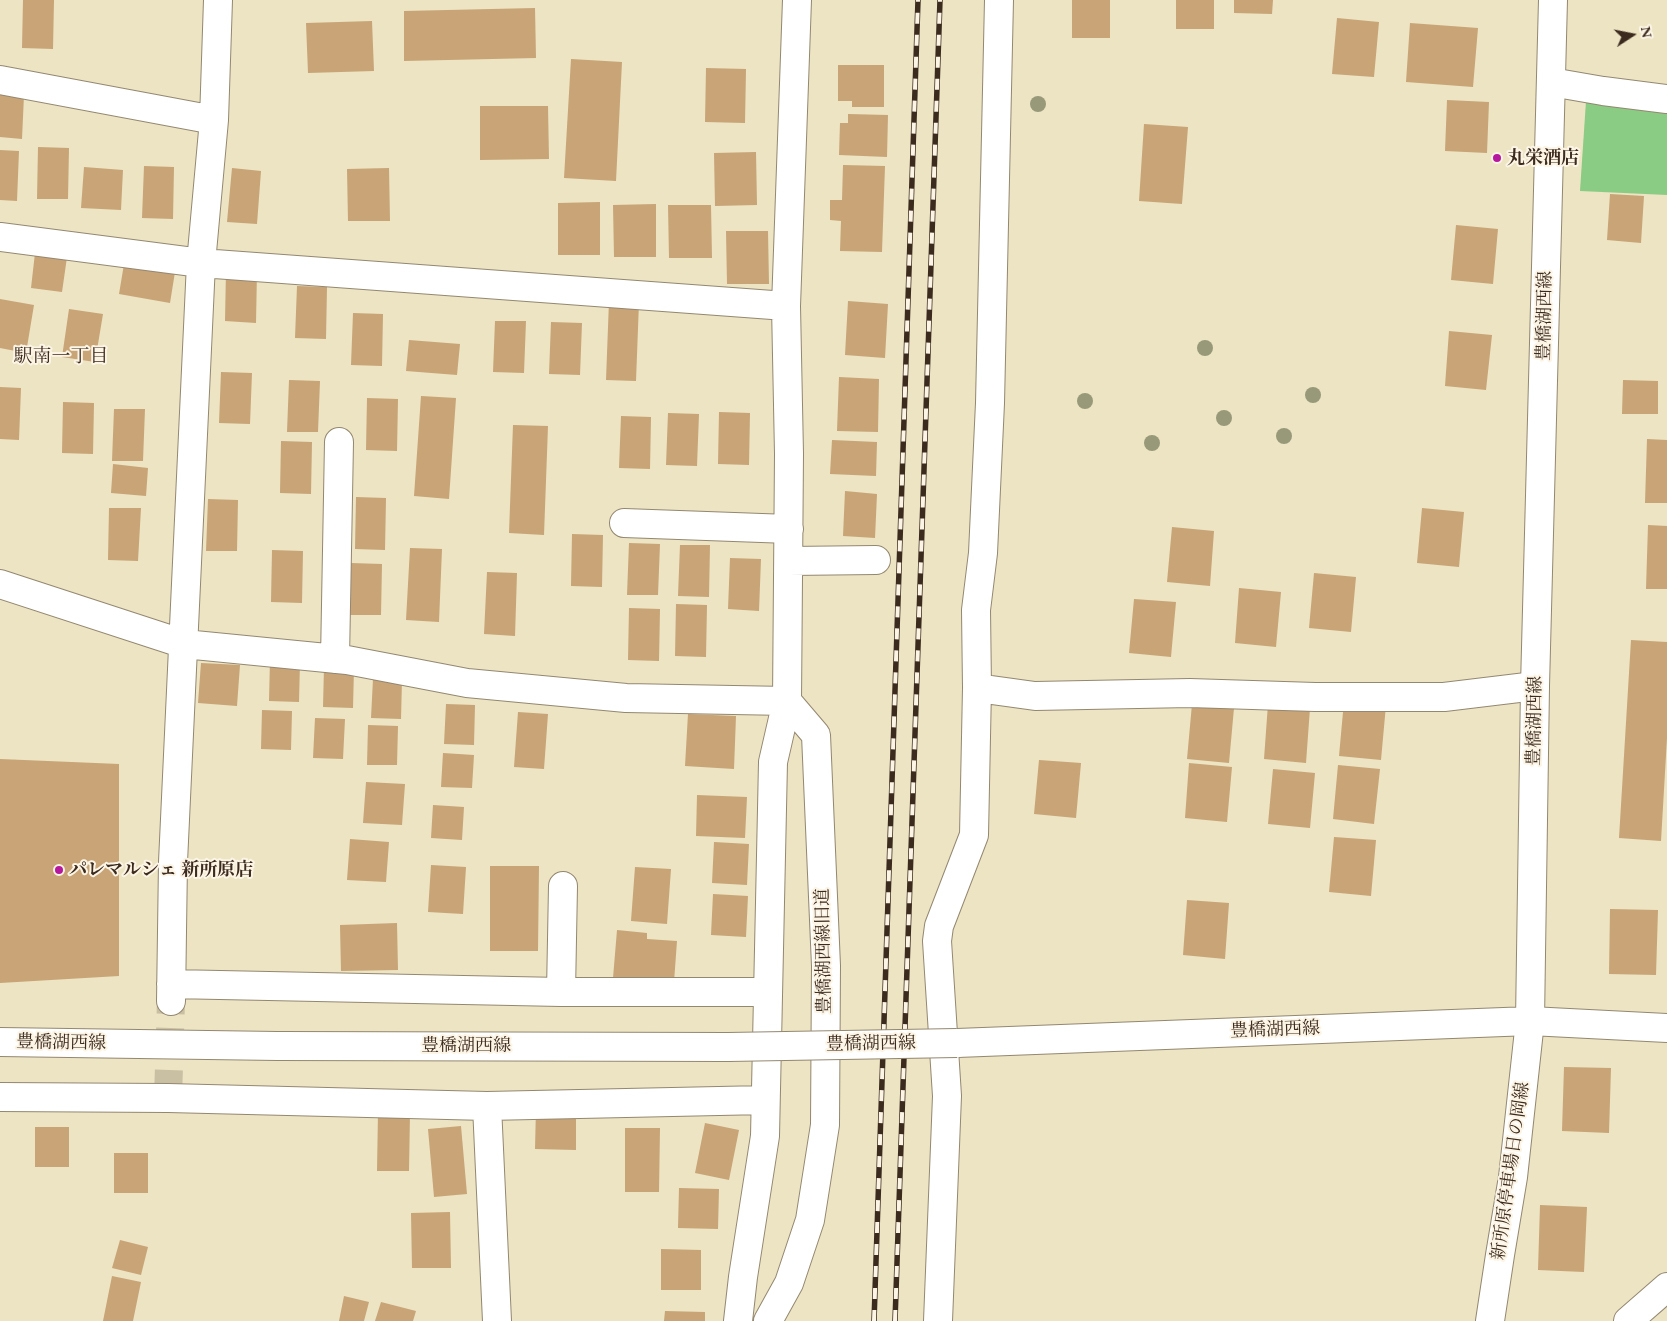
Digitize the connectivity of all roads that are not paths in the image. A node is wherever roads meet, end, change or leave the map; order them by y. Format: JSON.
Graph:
{"nodes":[{"id":1,"x":218,"y":0,"type":"edge"},
{"id":2,"x":797,"y":0,"type":"edge"},
{"id":3,"x":999,"y":0,"type":"edge"},
{"id":4,"x":1553,"y":0,"type":"edge"},
{"id":5,"x":0,"y":80,"type":"edge"},
{"id":6,"x":1551,"y":82,"type":"junction"},
{"id":7,"x":1667,"y":99,"type":"edge"},
{"id":8,"x":214,"y":120,"type":"junction"},
{"id":9,"x":0,"y":237,"type":"edge"},
{"id":10,"x":201,"y":264,"type":"junction"},
{"id":11,"x":786,"y":306,"type":"junction"},
{"id":12,"x":339,"y":442,"type":"dead end"},
{"id":13,"x":624,"y":523,"type":"dead end"},
{"id":14,"x":789,"y":529,"type":"junction"},
{"id":15,"x":876,"y":560,"type":"dead end"},
{"id":16,"x":788,"y":561,"type":"junction"},
{"id":17,"x":0,"y":584,"type":"edge"},
{"id":18,"x":184,"y":644,"type":"junction"},
{"id":19,"x":335,"y":659,"type":"junction"},
{"id":20,"x":1535,"y":686,"type":"junction"},
{"id":21,"x":977,"y":688,"type":"junction"},
{"id":22,"x":787,"y":701,"type":"junction"},
{"id":23,"x":563,"y":886,"type":"dead end"},
{"id":24,"x":561,"y":992,"type":"junction"},
{"id":25,"x":768,"y":992,"type":"junction"},
{"id":26,"x":1530,"y":1021,"type":"junction"},
{"id":27,"x":1667,"y":1028,"type":"edge"},
{"id":28,"x":0,"y":1042,"type":"edge"},
{"id":29,"x":0,"y":1097,"type":"edge"},
{"id":30,"x":765,"y":1100,"type":"junction"},
{"id":31,"x":487,"y":1106,"type":"junction"},
{"id":32,"x":1667,"y":1287,"type":"edge"},
{"id":33,"x":496,"y":1321,"type":"edge"},
{"id":34,"x":738,"y":1321,"type":"edge"},
{"id":35,"x":768,"y":1321,"type":"edge"},
{"id":36,"x":938,"y":1321,"type":"edge"},
{"id":37,"x":1490,"y":1321,"type":"edge"},
{"id":38,"x":1628,"y":1321,"type":"edge"}],
"edges":[{"from":1,"to":8,"type":"street"},
{"from":2,"to":11,"type":"street"},
{"from":3,"to":21,"type":"street"},
{"from":4,"to":6,"type":"street","name":"豊橋湖西線"},
{"from":5,"to":8,"type":"street"},
{"from":6,"to":7,"type":"street"},
{"from":6,"to":20,"type":"street","name":"豊橋湖西線"},
{"from":8,"to":10,"type":"street"},
{"from":9,"to":10,"type":"street"},
{"from":10,"to":11,"type":"street"},
{"from":10,"to":18,"type":"street"},
{"from":11,"to":14,"type":"street"},
{"from":12,"to":19,"type":"street"},
{"from":13,"to":14,"type":"street"},
{"from":14,"to":16,"type":"street"},
{"from":15,"to":16,"type":"street"},
{"from":16,"to":22,"type":"street"},
{"from":17,"to":18,"type":"street"},
{"from":18,"to":19,"type":"street"},
{"from":18,"to":24,"type":"street"},
{"from":19,"to":22,"type":"street"},
{"from":20,"to":21,"type":"street"},
{"from":20,"to":26,"type":"street","name":"豊橋湖西線"},
{"from":21,"to":36,"type":"street"},
{"from":22,"to":25,"type":"street"},
{"from":22,"to":35,"type":"street","name":"豊橋湖西線旧道"},
{"from":23,"to":24,"type":"street"},
{"from":24,"to":25,"type":"street"},
{"from":25,"to":30,"type":"street"},
{"from":26,"to":27,"type":"street"},
{"from":26,"to":28,"type":"street","name":"豊橋湖西線","bridge":true},
{"from":26,"to":37,"type":"street","name":"新所原停車場日の岡線"},
{"from":29,"to":31,"type":"street"},
{"from":30,"to":31,"type":"street"},
{"from":30,"to":34,"type":"street"},
{"from":31,"to":33,"type":"street"},
{"from":32,"to":38,"type":"street"}]}
